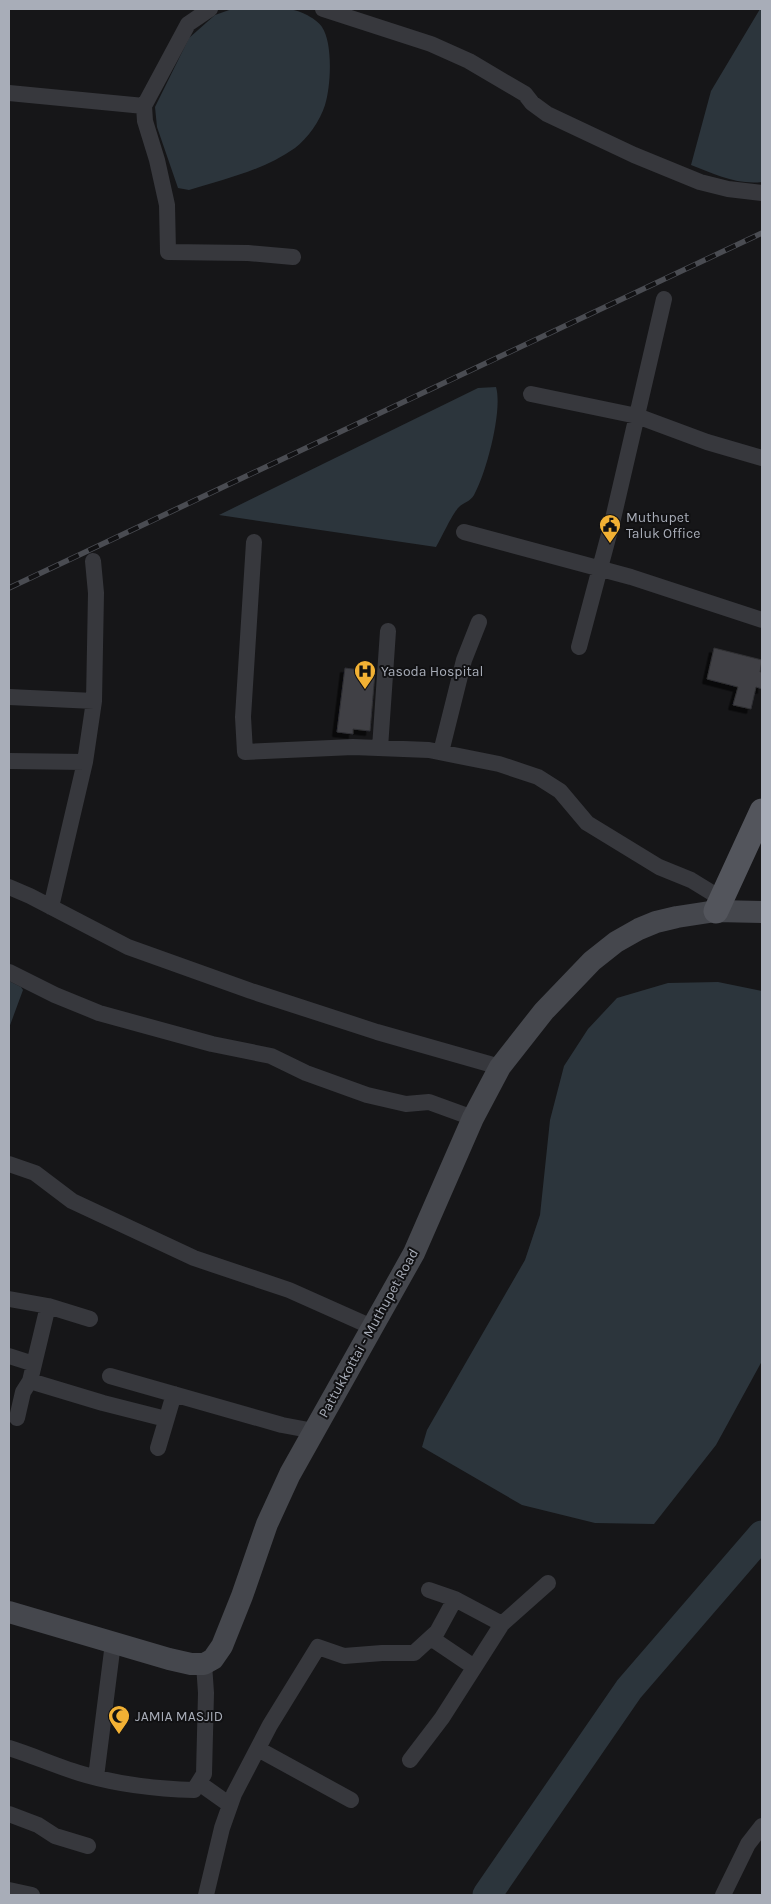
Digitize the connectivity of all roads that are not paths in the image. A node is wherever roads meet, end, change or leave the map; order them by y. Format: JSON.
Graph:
{"nodes":[{"id":1,"x":210,"y":9,"type":"edge"},
{"id":2,"x":323,"y":9,"type":"edge"},
{"id":3,"x":9,"y":93,"type":"edge"},
{"id":4,"x":144,"y":106,"type":"junction"},
{"id":5,"x":762,"y":193,"type":"edge"},
{"id":6,"x":293,"y":257,"type":"dead end"},
{"id":7,"x":664,"y":299,"type":"dead end"},
{"id":8,"x":531,"y":394,"type":"dead end"},
{"id":9,"x":637,"y":416,"type":"junction"},
{"id":10,"x":762,"y":458,"type":"edge"},
{"id":11,"x":464,"y":532,"type":"dead end"},
{"id":12,"x":254,"y":542,"type":"dead end"},
{"id":13,"x":93,"y":561,"type":"dead end"},
{"id":14,"x":600,"y":569,"type":"junction"},
{"id":15,"x":762,"y":620,"type":"edge"},
{"id":16,"x":479,"y":622,"type":"dead end"},
{"id":17,"x":388,"y":631,"type":"dead end"},
{"id":18,"x":579,"y":647,"type":"dead end"},
{"id":19,"x":9,"y":697,"type":"edge"},
{"id":20,"x":94,"y":701,"type":"junction"},
{"id":21,"x":380,"y":748,"type":"junction"},
{"id":22,"x":441,"y":752,"type":"junction"},
{"id":23,"x":9,"y":761,"type":"edge"},
{"id":24,"x":85,"y":762,"type":"junction"},
{"id":25,"x":762,"y":810,"type":"edge"},
{"id":26,"x":9,"y":887,"type":"edge"},
{"id":27,"x":719,"y":905,"type":"junction"},
{"id":28,"x":52,"y":907,"type":"junction"},
{"id":29,"x":762,"y":912,"type":"edge"},
{"id":30,"x":9,"y":972,"type":"edge"},
{"id":31,"x":500,"y":1067,"type":"junction"},
{"id":32,"x":472,"y":1118,"type":"junction"},
{"id":33,"x":9,"y":1164,"type":"edge"},
{"id":34,"x":9,"y":1300,"type":"edge"},
{"id":35,"x":48,"y":1306,"type":"junction"},
{"id":36,"x":90,"y":1319,"type":"dead end"},
{"id":37,"x":372,"y":1327,"type":"junction"},
{"id":38,"x":9,"y":1356,"type":"edge"},
{"id":39,"x":34,"y":1364,"type":"junction"},
{"id":40,"x":110,"y":1376,"type":"dead end"},
{"id":41,"x":20,"y":1387,"type":"edge"},
{"id":42,"x":174,"y":1394,"type":"junction"},
{"id":43,"x":17,"y":1418,"type":"dead end"},
{"id":44,"x":166,"y":1419,"type":"junction"},
{"id":45,"x":314,"y":1431,"type":"junction"},
{"id":46,"x":158,"y":1448,"type":"dead end"},
{"id":47,"x":548,"y":1583,"type":"dead end"},
{"id":48,"x":429,"y":1590,"type":"dead end"},
{"id":49,"x":455,"y":1599,"type":"junction"},
{"id":50,"x":9,"y":1612,"type":"edge"},
{"id":51,"x":502,"y":1624,"type":"junction"},
{"id":52,"x":431,"y":1638,"type":"junction"},
{"id":53,"x":112,"y":1643,"type":"junction"},
{"id":54,"x":204,"y":1664,"type":"junction"},
{"id":55,"x":474,"y":1667,"type":"junction"},
{"id":56,"x":9,"y":1748,"type":"edge"},
{"id":57,"x":258,"y":1749,"type":"junction"},
{"id":58,"x":410,"y":1760,"type":"dead end"},
{"id":59,"x":96,"y":1777,"type":"junction"},
{"id":60,"x":199,"y":1783,"type":"junction"},
{"id":61,"x":351,"y":1800,"type":"dead end"},
{"id":62,"x":230,"y":1805,"type":"junction"},
{"id":63,"x":9,"y":1814,"type":"edge"},
{"id":64,"x":762,"y":1826,"type":"edge"},
{"id":65,"x":88,"y":1846,"type":"dead end"},
{"id":66,"x":9,"y":1890,"type":"edge"},
{"id":67,"x":32,"y":1895,"type":"edge"},
{"id":68,"x":206,"y":1895,"type":"edge"},
{"id":69,"x":723,"y":1895,"type":"edge"}],
"edges":[{"from":1,"to":4,"type":"street"},
{"from":2,"to":5,"type":"street"},
{"from":3,"to":4,"type":"street"},
{"from":4,"to":6,"type":"street"},
{"from":7,"to":9,"type":"street"},
{"from":8,"to":9,"type":"street"},
{"from":9,"to":10,"type":"street"},
{"from":9,"to":14,"type":"street"},
{"from":11,"to":14,"type":"street"},
{"from":12,"to":21,"type":"street"},
{"from":13,"to":20,"type":"street"},
{"from":14,"to":15,"type":"street"},
{"from":14,"to":18,"type":"street"},
{"from":16,"to":22,"type":"street"},
{"from":17,"to":21,"type":"street"},
{"from":19,"to":20,"type":"street"},
{"from":20,"to":24,"type":"street"},
{"from":21,"to":22,"type":"street"},
{"from":22,"to":27,"type":"street"},
{"from":23,"to":24,"type":"street"},
{"from":24,"to":28,"type":"street"},
{"from":25,"to":27,"type":"main road"},
{"from":26,"to":28,"type":"street"},
{"from":27,"to":29,"type":"main road","name":"Pattukkottai - Muthupet Road"},
{"from":27,"to":31,"type":"main road","name":"Pattukkottai - Muthupet Road"},
{"from":28,"to":31,"type":"street"},
{"from":30,"to":32,"type":"street"},
{"from":31,"to":32,"type":"main road","name":"Pattukkottai - Muthupet Road"},
{"from":32,"to":37,"type":"main road","name":"Pattukkottai - Muthupet Road"},
{"from":33,"to":37,"type":"street"},
{"from":34,"to":35,"type":"street"},
{"from":35,"to":36,"type":"street"},
{"from":35,"to":39,"type":"street"},
{"from":37,"to":45,"type":"main road","name":"Pattukkottai - Muthupet Road"},
{"from":38,"to":39,"type":"street"},
{"from":39,"to":41,"type":"street"},
{"from":40,"to":42,"type":"street"},
{"from":41,"to":43,"type":"street"},
{"from":41,"to":44,"type":"street"},
{"from":42,"to":44,"type":"street"},
{"from":42,"to":45,"type":"street"},
{"from":44,"to":46,"type":"street"},
{"from":45,"to":54,"type":"main road","name":"Pattukkottai - Muthupet Road"},
{"from":47,"to":51,"type":"street"},
{"from":48,"to":49,"type":"street"},
{"from":49,"to":51,"type":"street"},
{"from":49,"to":52,"type":"street"},
{"from":50,"to":53,"type":"main road"},
{"from":51,"to":55,"type":"street"},
{"from":52,"to":55,"type":"street"},
{"from":52,"to":57,"type":"street"},
{"from":53,"to":54,"type":"main road"},
{"from":53,"to":59,"type":"street"},
{"from":54,"to":60,"type":"street"},
{"from":55,"to":58,"type":"street"},
{"from":56,"to":59,"type":"street"},
{"from":57,"to":61,"type":"street"},
{"from":57,"to":62,"type":"street"},
{"from":59,"to":60,"type":"street"},
{"from":60,"to":62,"type":"street"},
{"from":62,"to":68,"type":"street"},
{"from":63,"to":65,"type":"street"},
{"from":64,"to":69,"type":"street"},
{"from":66,"to":67,"type":"street"}]}
